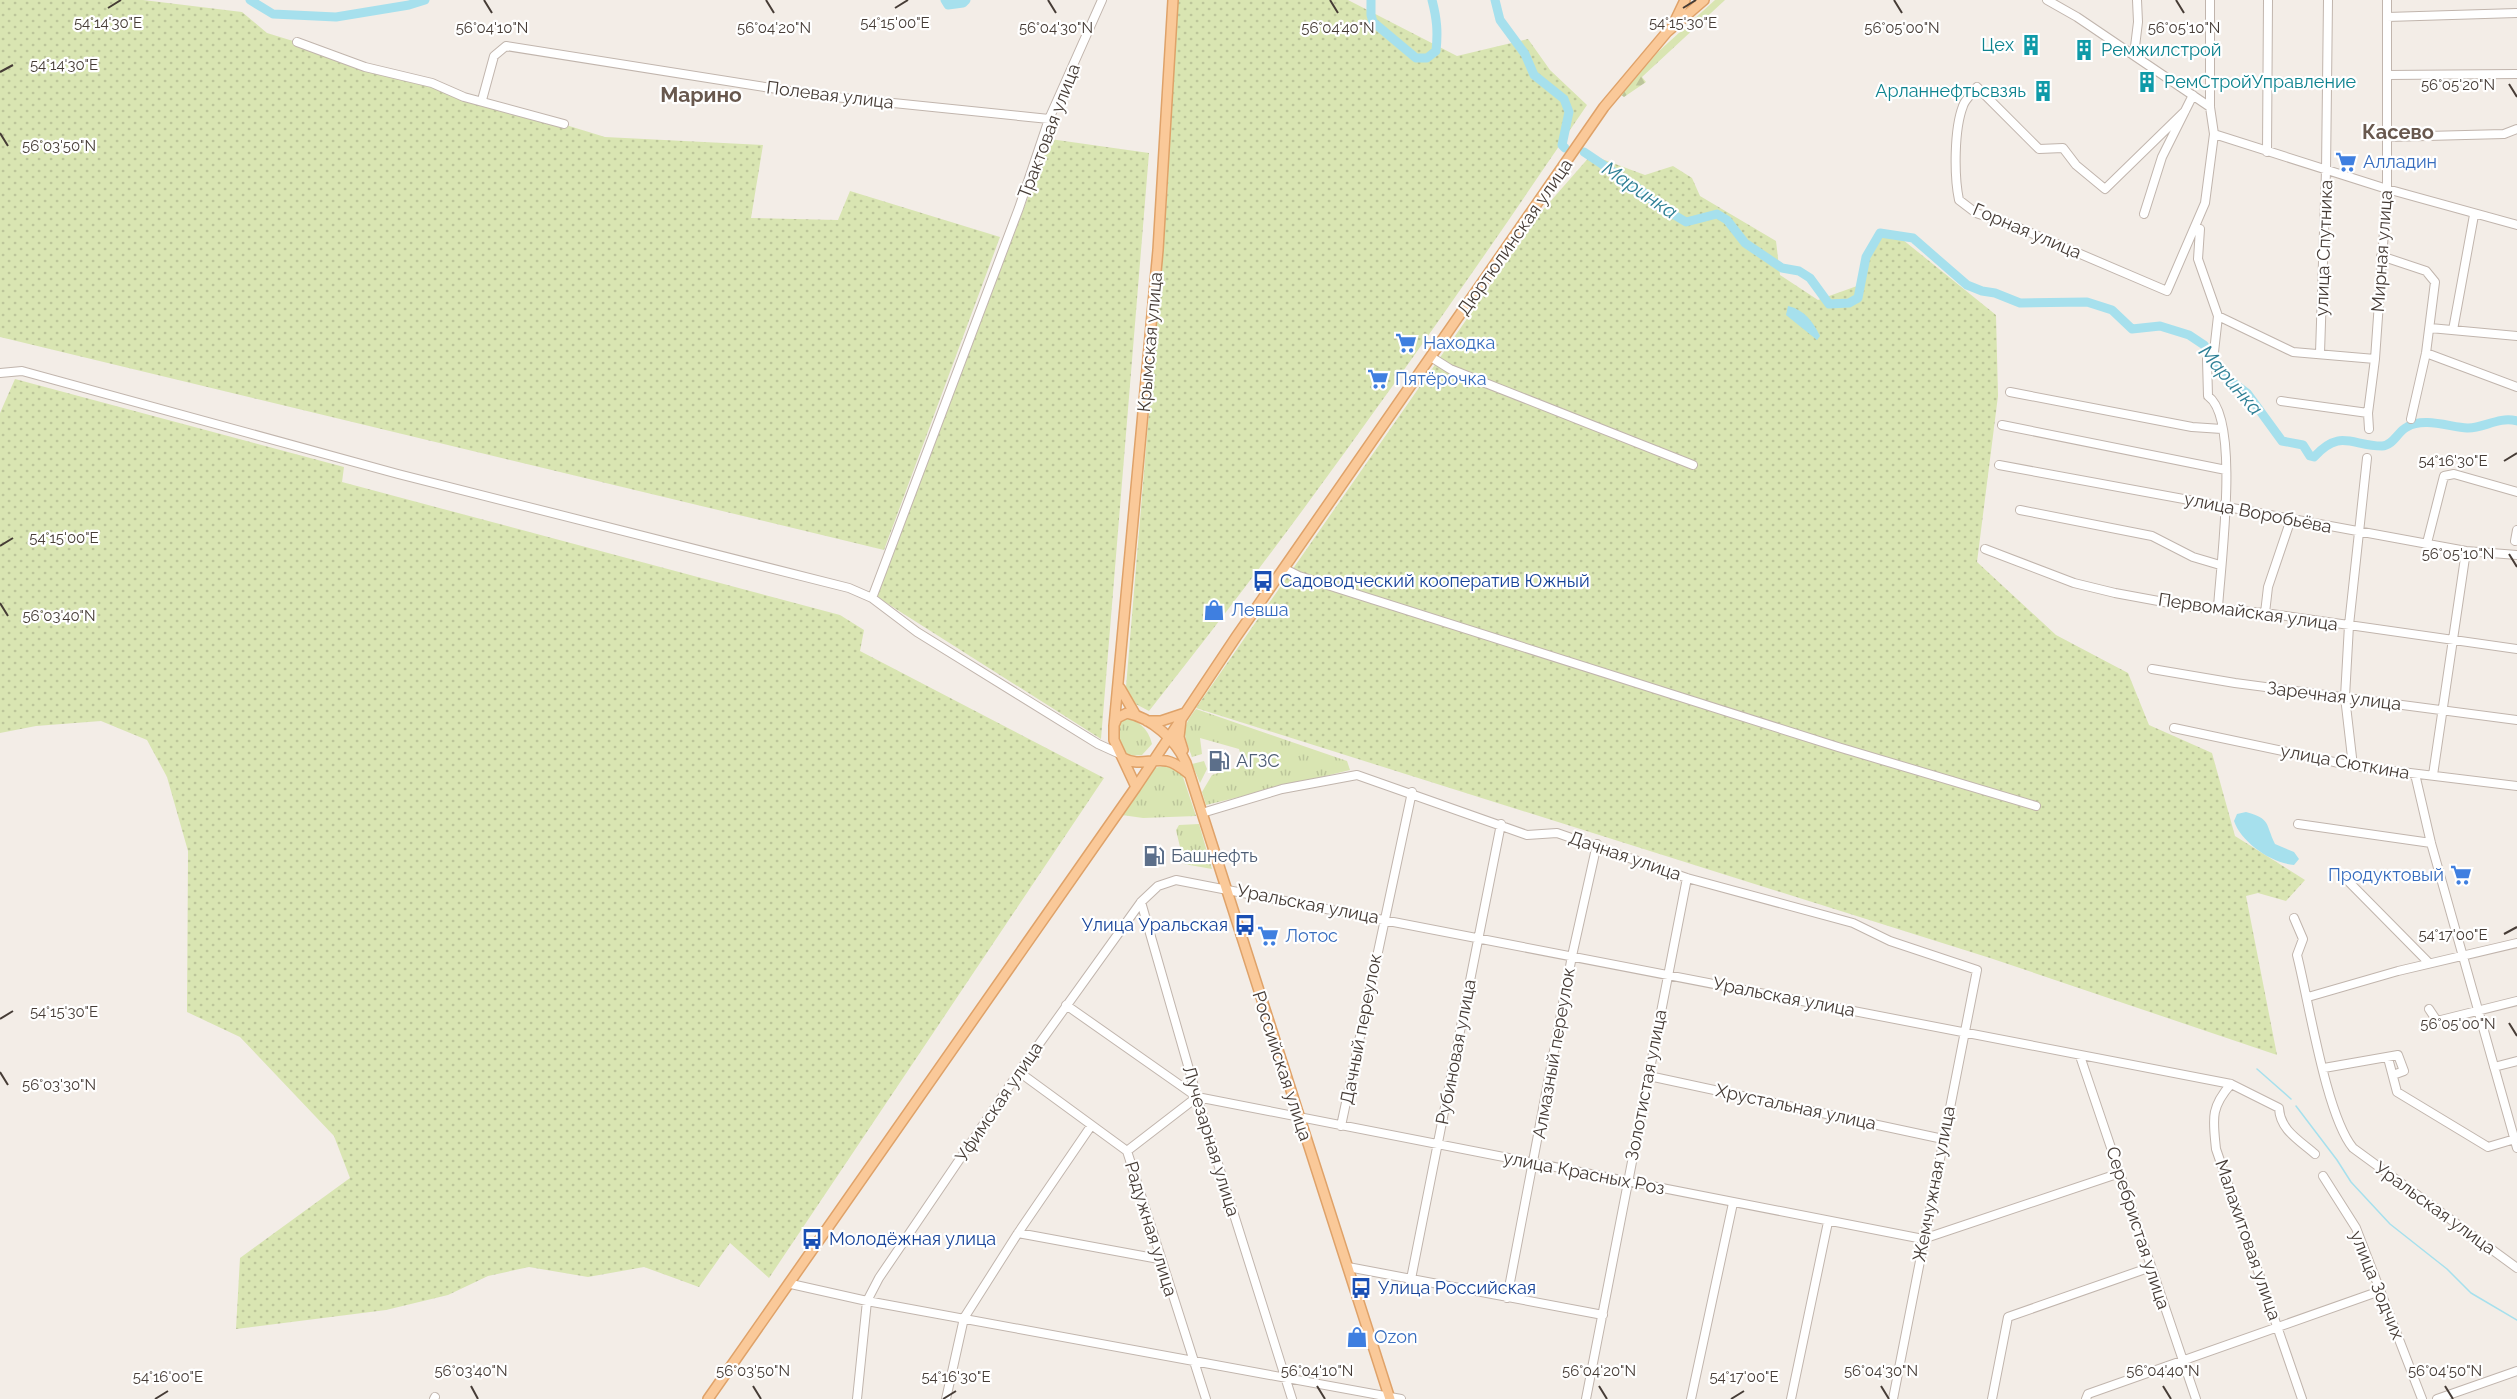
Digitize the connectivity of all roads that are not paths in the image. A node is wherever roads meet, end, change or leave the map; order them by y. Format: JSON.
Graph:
{"nodes":[{"id":1,"x":1102,"y":0,"type":"edge"},
{"id":2,"x":1173,"y":0,"type":"edge"},
{"id":3,"x":1685,"y":0,"type":"edge"},
{"id":4,"x":1704,"y":0,"type":"edge"},
{"id":5,"x":2047,"y":0,"type":"edge"},
{"id":6,"x":2137,"y":0,"type":"edge"},
{"id":7,"x":2210,"y":0,"type":"edge"},
{"id":8,"x":2268,"y":0,"type":"edge"},
{"id":9,"x":2328,"y":0,"type":"edge"},
{"id":10,"x":2387,"y":0,"type":"edge"},
{"id":11,"x":2517,"y":13,"type":"edge"},
{"id":12,"x":2387,"y":17,"type":"junction"},
{"id":13,"x":1667,"y":32,"type":"junction"},
{"id":14,"x":297,"y":42,"type":"dead end"},
{"id":15,"x":2134,"y":55,"type":"junction"},
{"id":16,"x":2517,"y":74,"type":"edge"},
{"id":17,"x":2387,"y":75,"type":"junction"},
{"id":18,"x":2193,"y":95,"type":"junction"},
{"id":19,"x":482,"y":100,"type":"junction"},
{"id":20,"x":2210,"y":107,"type":"junction"},
{"id":21,"x":2185,"y":111,"type":"junction"},
{"id":22,"x":1049,"y":119,"type":"junction"},
{"id":23,"x":564,"y":124,"type":"dead end"},
{"id":24,"x":2517,"y":129,"type":"edge"},
{"id":25,"x":2214,"y":134,"type":"junction"},
{"id":26,"x":2388,"y":137,"type":"junction"},
{"id":27,"x":2267,"y":152,"type":"junction"},
{"id":28,"x":2326,"y":171,"type":"junction"},
{"id":29,"x":2387,"y":189,"type":"junction"},
{"id":30,"x":2205,"y":203,"type":"junction"},
{"id":31,"x":2144,"y":214,"type":"dead end"},
{"id":32,"x":2474,"y":215,"type":"junction"},
{"id":33,"x":2517,"y":225,"type":"edge"},
{"id":34,"x":2381,"y":256,"type":"junction"},
{"id":35,"x":2218,"y":316,"type":"junction"},
{"id":36,"x":2430,"y":328,"type":"junction"},
{"id":37,"x":2453,"y":330,"type":"junction"},
{"id":38,"x":2517,"y":336,"type":"edge"},
{"id":39,"x":2214,"y":352,"type":"dead end"},
{"id":40,"x":2320,"y":353,"type":"junction"},
{"id":41,"x":2426,"y":353,"type":"junction"},
{"id":42,"x":1431,"y":357,"type":"junction"},
{"id":43,"x":2207,"y":359,"type":"dead end"},
{"id":44,"x":2375,"y":359,"type":"junction"},
{"id":45,"x":0,"y":373,"type":"edge"},
{"id":46,"x":2517,"y":387,"type":"edge"},
{"id":47,"x":2010,"y":392,"type":"dead end"},
{"id":48,"x":2281,"y":401,"type":"dead end"},
{"id":49,"x":2368,"y":413,"type":"junction"},
{"id":50,"x":2411,"y":419,"type":"dead end"},
{"id":51,"x":2002,"y":425,"type":"dead end"},
{"id":52,"x":2222,"y":429,"type":"junction"},
{"id":53,"x":2369,"y":429,"type":"dead end"},
{"id":54,"x":2367,"y":458,"type":"dead end"},
{"id":55,"x":1693,"y":465,"type":"dead end"},
{"id":56,"x":1999,"y":465,"type":"dead end"},
{"id":57,"x":2226,"y":470,"type":"junction"},
{"id":58,"x":2517,"y":492,"type":"edge"},
{"id":59,"x":2227,"y":507,"type":"junction"},
{"id":60,"x":2020,"y":510,"type":"dead end"},
{"id":61,"x":2291,"y":519,"type":"junction"},
{"id":62,"x":2517,"y":530,"type":"edge"},
{"id":63,"x":2359,"y":532,"type":"junction"},
{"id":64,"x":2515,"y":541,"type":"dead end"},
{"id":65,"x":2427,"y":543,"type":"junction"},
{"id":66,"x":1985,"y":549,"type":"dead end"},
{"id":67,"x":2466,"y":551,"type":"junction"},
{"id":68,"x":2517,"y":555,"type":"edge"},
{"id":69,"x":2220,"y":565,"type":"junction"},
{"id":70,"x":1285,"y":569,"type":"junction"},
{"id":71,"x":873,"y":598,"type":"junction"},
{"id":72,"x":2218,"y":608,"type":"junction"},
{"id":73,"x":2265,"y":613,"type":"junction"},
{"id":74,"x":2349,"y":626,"type":"junction"},
{"id":75,"x":2452,"y":641,"type":"junction"},
{"id":76,"x":2517,"y":649,"type":"edge"},
{"id":77,"x":2152,"y":669,"type":"dead end"},
{"id":78,"x":1119,"y":682,"type":"junction"},
{"id":79,"x":2345,"y":697,"type":"junction"},
{"id":80,"x":2443,"y":710,"type":"junction"},
{"id":81,"x":1185,"y":713,"type":"junction"},
{"id":82,"x":1135,"y":714,"type":"junction"},
{"id":83,"x":2517,"y":720,"type":"edge"},
{"id":84,"x":1146,"y":721,"type":"junction"},
{"id":85,"x":2174,"y":728,"type":"dead end"},
{"id":86,"x":1114,"y":729,"type":"junction"},
{"id":87,"x":1169,"y":736,"type":"junction"},
{"id":88,"x":1098,"y":744,"type":"junction"},
{"id":89,"x":1159,"y":750,"type":"junction"},
{"id":90,"x":1122,"y":756,"type":"junction"},
{"id":91,"x":1152,"y":760,"type":"junction"},
{"id":92,"x":1186,"y":763,"type":"junction"},
{"id":93,"x":2353,"y":766,"type":"junction"},
{"id":94,"x":1189,"y":774,"type":"junction"},
{"id":95,"x":2415,"y":774,"type":"junction"},
{"id":96,"x":2433,"y":775,"type":"junction"},
{"id":97,"x":2517,"y":786,"type":"edge"},
{"id":98,"x":1136,"y":787,"type":"junction"},
{"id":99,"x":1412,"y":792,"type":"junction"},
{"id":100,"x":2036,"y":806,"type":"dead end"},
{"id":101,"x":1202,"y":813,"type":"junction"},
{"id":102,"x":1501,"y":824,"type":"junction"},
{"id":103,"x":2298,"y":824,"type":"dead end"},
{"id":104,"x":2431,"y":843,"type":"junction"},
{"id":105,"x":1597,"y":844,"type":"junction"},
{"id":106,"x":1687,"y":878,"type":"junction"},
{"id":107,"x":2348,"y":880,"type":"dead end"},
{"id":108,"x":1225,"y":889,"type":"junction"},
{"id":109,"x":1141,"y":902,"type":"junction"},
{"id":110,"x":1383,"y":918,"type":"junction"},
{"id":111,"x":2294,"y":918,"type":"dead end"},
{"id":112,"x":1478,"y":938,"type":"junction"},
{"id":113,"x":2517,"y":943,"type":"edge"},
{"id":114,"x":2464,"y":954,"type":"junction"},
{"id":115,"x":1572,"y":956,"type":"junction"},
{"id":116,"x":2429,"y":963,"type":"junction"},
{"id":117,"x":1977,"y":970,"type":"joint"},
{"id":118,"x":1667,"y":974,"type":"junction"},
{"id":119,"x":2308,"y":997,"type":"junction"},
{"id":120,"x":2517,"y":1001,"type":"edge"},
{"id":121,"x":1066,"y":1005,"type":"junction"},
{"id":122,"x":2429,"y":1009,"type":"dead end"},
{"id":123,"x":2476,"y":1011,"type":"junction"},
{"id":124,"x":1966,"y":1033,"type":"junction"},
{"id":125,"x":2080,"y":1056,"type":"junction"},
{"id":126,"x":2517,"y":1061,"type":"edge"},
{"id":127,"x":2494,"y":1067,"type":"junction"},
{"id":128,"x":2324,"y":1068,"type":"junction"},
{"id":129,"x":1019,"y":1072,"type":"junction"},
{"id":130,"x":1648,"y":1076,"type":"junction"},
{"id":131,"x":2231,"y":1084,"type":"junction"},
{"id":132,"x":1197,"y":1097,"type":"junction"},
{"id":133,"x":1298,"y":1116,"type":"junction"},
{"id":134,"x":2514,"y":1123,"type":"edge"},
{"id":135,"x":1091,"y":1126,"type":"junction"},
{"id":136,"x":1341,"y":1126,"type":"junction"},
{"id":137,"x":1943,"y":1139,"type":"junction"},
{"id":138,"x":2515,"y":1139,"type":"junction"},
{"id":139,"x":1438,"y":1146,"type":"junction"},
{"id":140,"x":2517,"y":1148,"type":"edge"},
{"id":141,"x":1127,"y":1151,"type":"junction"},
{"id":142,"x":2315,"y":1154,"type":"dead end"},
{"id":143,"x":1534,"y":1163,"type":"junction"},
{"id":144,"x":2120,"y":1173,"type":"junction"},
{"id":145,"x":2323,"y":1176,"type":"dead end"},
{"id":146,"x":1627,"y":1179,"type":"junction"},
{"id":147,"x":1733,"y":1203,"type":"junction"},
{"id":148,"x":1828,"y":1222,"type":"junction"},
{"id":149,"x":1018,"y":1233,"type":"junction"},
{"id":150,"x":1923,"y":1239,"type":"junction"},
{"id":151,"x":1159,"y":1259,"type":"junction"},
{"id":152,"x":1348,"y":1267,"type":"junction"},
{"id":153,"x":2151,"y":1267,"type":"junction"},
{"id":154,"x":2517,"y":1269,"type":"edge"},
{"id":155,"x":1411,"y":1279,"type":"junction"},
{"id":156,"x":791,"y":1284,"type":"junction"},
{"id":157,"x":2380,"y":1291,"type":"junction"},
{"id":158,"x":1507,"y":1298,"type":"junction"},
{"id":159,"x":867,"y":1301,"type":"junction"},
{"id":160,"x":1603,"y":1315,"type":"junction"},
{"id":161,"x":964,"y":1318,"type":"junction"},
{"id":162,"x":2278,"y":1328,"type":"junction"},
{"id":163,"x":1194,"y":1361,"type":"junction"},
{"id":164,"x":2183,"y":1362,"type":"junction"},
{"id":165,"x":2517,"y":1371,"type":"edge"},
{"id":166,"x":1285,"y":1378,"type":"junction"},
{"id":167,"x":2471,"y":1389,"type":"junction"},
{"id":168,"x":1390,"y":1398,"type":"edge"},
{"id":169,"x":708,"y":1399,"type":"edge"},
{"id":170,"x":857,"y":1399,"type":"edge"},
{"id":171,"x":946,"y":1399,"type":"edge"},
{"id":172,"x":1206,"y":1399,"type":"edge"},
{"id":173,"x":1292,"y":1399,"type":"edge"},
{"id":174,"x":1401,"y":1399,"type":"edge"},
{"id":175,"x":1586,"y":1399,"type":"edge"},
{"id":176,"x":1691,"y":1399,"type":"edge"},
{"id":177,"x":1791,"y":1399,"type":"edge"},
{"id":178,"x":1893,"y":1399,"type":"edge"},
{"id":179,"x":1992,"y":1399,"type":"edge"},
{"id":180,"x":2086,"y":1399,"type":"edge"},
{"id":181,"x":2196,"y":1399,"type":"edge"},
{"id":182,"x":2302,"y":1399,"type":"edge"},
{"id":183,"x":2422,"y":1399,"type":"edge"},
{"id":184,"x":2437,"y":1399,"type":"edge"},
{"id":185,"x":2474,"y":1399,"type":"edge"}],
"edges":[{"from":1,"to":22,"type":"street","name":"Трактовая улица"},
{"from":2,"to":78,"type":"main road","name":"Крымская улица"},
{"from":3,"to":13,"type":"main road"},
{"from":4,"to":13,"type":"main road"},
{"from":5,"to":15,"type":"street"},
{"from":6,"to":15,"type":"street"},
{"from":7,"to":20,"type":"street"},
{"from":8,"to":27,"type":"street"},
{"from":9,"to":28,"type":"street","name":"улица Спутника"},
{"from":10,"to":12,"type":"street","name":"Мирная улица"},
{"from":11,"to":12,"type":"street"},
{"from":12,"to":17,"type":"street","name":"Мирная улица"},
{"from":13,"to":42,"type":"main road","name":"Дюртюлинская улица"},
{"from":14,"to":19,"type":"street"},
{"from":15,"to":18,"type":"street"},
{"from":16,"to":17,"type":"street"},
{"from":17,"to":26,"type":"street","name":"Мирная улица"},
{"from":18,"to":20,"type":"street"},
{"from":18,"to":21,"type":"street"},
{"from":19,"to":22,"type":"street","name":"Полевая улица"},
{"from":19,"to":23,"type":"street"},
{"from":20,"to":25,"type":"street"},
{"from":21,"to":30,"type":"street","name":"Горная улица"},
{"from":21,"to":31,"type":"street"},
{"from":22,"to":71,"type":"street","name":"Трактовая улица"},
{"from":24,"to":26,"type":"street"},
{"from":25,"to":27,"type":"street"},
{"from":25,"to":30,"type":"street"},
{"from":26,"to":29,"type":"street","name":"Мирная улица"},
{"from":27,"to":28,"type":"street"},
{"from":28,"to":29,"type":"street"},
{"from":28,"to":40,"type":"street","name":"улица Спутника"},
{"from":29,"to":32,"type":"street"},
{"from":29,"to":34,"type":"street","name":"Мирная улица"},
{"from":30,"to":35,"type":"street"},
{"from":32,"to":33,"type":"street"},
{"from":32,"to":37,"type":"street"},
{"from":34,"to":36,"type":"street"},
{"from":34,"to":44,"type":"street","name":"Мирная улица"},
{"from":35,"to":39,"type":"street"},
{"from":35,"to":40,"type":"street"},
{"from":36,"to":37,"type":"street"},
{"from":36,"to":41,"type":"street"},
{"from":37,"to":38,"type":"street"},
{"from":40,"to":44,"type":"street"},
{"from":41,"to":46,"type":"street"},
{"from":41,"to":50,"type":"street"},
{"from":42,"to":55,"type":"street"},
{"from":42,"to":70,"type":"main road","name":"Дюртюлинская улица"},
{"from":43,"to":52,"type":"street"},
{"from":44,"to":49,"type":"street","name":"Мирная улица"},
{"from":45,"to":71,"type":"street"},
{"from":47,"to":52,"type":"street"},
{"from":48,"to":49,"type":"street"},
{"from":49,"to":53,"type":"street","name":"Мирная улица"},
{"from":51,"to":57,"type":"street"},
{"from":52,"to":57,"type":"street"},
{"from":54,"to":63,"type":"street"},
{"from":56,"to":59,"type":"street","name":"улица Воробьёва"},
{"from":57,"to":59,"type":"street"},
{"from":58,"to":65,"type":"street"},
{"from":59,"to":61,"type":"street","name":"улица Воробьёва"},
{"from":59,"to":69,"type":"street"},
{"from":60,"to":69,"type":"street"},
{"from":61,"to":63,"type":"street","name":"улица Воробьёва"},
{"from":61,"to":73,"type":"street"},
{"from":62,"to":64,"type":"street"},
{"from":63,"to":65,"type":"street","name":"улица Воробьёва"},
{"from":63,"to":74,"type":"street"},
{"from":65,"to":67,"type":"street","name":"улица Воробьёва"},
{"from":66,"to":72,"type":"street","name":"Первомайская улица"},
{"from":67,"to":68,"type":"street","name":"улица Воробьёва"},
{"from":67,"to":75,"type":"street"},
{"from":69,"to":72,"type":"street"},
{"from":70,"to":81,"type":"main road","name":"Дюртюлинская улица"},
{"from":70,"to":100,"type":"street"},
{"from":71,"to":88,"type":"street"},
{"from":72,"to":73,"type":"street","name":"Первомайская улица"},
{"from":73,"to":74,"type":"street","name":"Первомайская улица"},
{"from":74,"to":75,"type":"street","name":"Первомайская улица"},
{"from":74,"to":79,"type":"street"},
{"from":75,"to":76,"type":"street","name":"Первомайская улица"},
{"from":75,"to":80,"type":"street"},
{"from":77,"to":79,"type":"street","name":"Заречная улица"},
{"from":78,"to":82,"type":"main road"},
{"from":78,"to":86,"type":"main road","name":"Крымская улица"},
{"from":79,"to":80,"type":"street","name":"Заречная улица"},
{"from":79,"to":93,"type":"street"},
{"from":80,"to":83,"type":"street","name":"Заречная улица"},
{"from":80,"to":96,"type":"street"},
{"from":81,"to":84,"type":"main road"},
{"from":81,"to":87,"type":"main road","name":"Дюртюлинская улица"},
{"from":81,"to":92,"type":"main road"},
{"from":82,"to":84,"type":"main road"},
{"from":82,"to":86,"type":"main road"},
{"from":84,"to":87,"type":"main road"},
{"from":84,"to":89,"type":"main road"},
{"from":85,"to":93,"type":"street","name":"улица Сюткина"},
{"from":86,"to":88,"type":"street"},
{"from":86,"to":90,"type":"main road"},
{"from":87,"to":89,"type":"main road","name":"Дюртюлинская улица"},
{"from":87,"to":92,"type":"main road","name":"Российская улица"},
{"from":88,"to":90,"type":"street"},
{"from":89,"to":91,"type":"main road"},
{"from":90,"to":91,"type":"main road"},
{"from":90,"to":98,"type":"main road"},
{"from":91,"to":94,"type":"main road"},
{"from":91,"to":98,"type":"main road"},
{"from":92,"to":94,"type":"main road","name":"Российская улица"},
{"from":93,"to":95,"type":"street","name":"улица Сюткина"},
{"from":94,"to":101,"type":"main road","name":"Российская улица"},
{"from":95,"to":96,"type":"street","name":"улица Сюткина"},
{"from":95,"to":104,"type":"street"},
{"from":96,"to":97,"type":"street","name":"улица Сюткина"},
{"from":98,"to":156,"type":"main road"},
{"from":99,"to":101,"type":"street","name":"Дачная улица"},
{"from":99,"to":102,"type":"street","name":"Дачная улица"},
{"from":99,"to":110,"type":"street","name":"Дачный переулок"},
{"from":101,"to":108,"type":"main road","name":"Российская улица"},
{"from":102,"to":105,"type":"street","name":"Дачная улица"},
{"from":102,"to":112,"type":"street","name":"Рубиновая улица"},
{"from":103,"to":104,"type":"street"},
{"from":104,"to":114,"type":"street"},
{"from":105,"to":106,"type":"street","name":"Дачная улица"},
{"from":105,"to":115,"type":"street","name":"Алмазный переулок"},
{"from":106,"to":117,"type":"street","name":"Дачная улица"},
{"from":106,"to":118,"type":"street","name":"Золотистая улица"},
{"from":107,"to":116,"type":"street"},
{"from":108,"to":109,"type":"street","name":"Уфимская улица"},
{"from":108,"to":110,"type":"street","name":"Уральская улица"},
{"from":108,"to":133,"type":"main road","name":"Российская улица"},
{"from":109,"to":121,"type":"street","name":"Уфимская улица"},
{"from":109,"to":132,"type":"street","name":"Лучезарная улица"},
{"from":110,"to":112,"type":"street","name":"Уральская улица"},
{"from":110,"to":136,"type":"street","name":"Дачный переулок"},
{"from":111,"to":119,"type":"street"},
{"from":112,"to":115,"type":"street","name":"Уральская улица"},
{"from":112,"to":139,"type":"street","name":"Рубиновая улица"},
{"from":113,"to":114,"type":"street"},
{"from":114,"to":116,"type":"street"},
{"from":114,"to":123,"type":"street"},
{"from":115,"to":118,"type":"street","name":"Уральская улица"},
{"from":115,"to":143,"type":"street","name":"Алмазный переулок"},
{"from":116,"to":119,"type":"street"},
{"from":117,"to":124,"type":"street","name":"Жемчужная улица"},
{"from":118,"to":124,"type":"street","name":"Уральская улица"},
{"from":118,"to":130,"type":"street","name":"Золотистая улица"},
{"from":119,"to":128,"type":"street"},
{"from":120,"to":123,"type":"street"},
{"from":121,"to":129,"type":"street","name":"Уфимская улица"},
{"from":121,"to":132,"type":"street","name":"улица Красных Роз"},
{"from":122,"to":123,"type":"street"},
{"from":123,"to":127,"type":"street"},
{"from":124,"to":125,"type":"street","name":"Уральская улица"},
{"from":124,"to":137,"type":"street","name":"Жемчужная улица"},
{"from":125,"to":131,"type":"street","name":"Уральская улица"},
{"from":125,"to":144,"type":"street","name":"Серебристая улица"},
{"from":126,"to":127,"type":"street"},
{"from":127,"to":134,"type":"street"},
{"from":128,"to":138,"type":"street"},
{"from":128,"to":154,"type":"street","name":"Уральская улица"},
{"from":129,"to":135,"type":"street","name":"Радужная улица"},
{"from":129,"to":159,"type":"street","name":"Уфимская улица"},
{"from":130,"to":137,"type":"street","name":"Хрустальная улица"},
{"from":130,"to":146,"type":"street","name":"Золотистая улица"},
{"from":131,"to":142,"type":"street","name":"Уральская улица"},
{"from":131,"to":162,"type":"street","name":"Малахитовая улица"},
{"from":132,"to":133,"type":"street","name":"улица Красных Роз"},
{"from":132,"to":141,"type":"street"},
{"from":132,"to":166,"type":"street","name":"Лучезарная улица"},
{"from":133,"to":136,"type":"street","name":"улица Красных Роз"},
{"from":133,"to":152,"type":"main road","name":"Российская улица"},
{"from":134,"to":138,"type":"street"},
{"from":135,"to":141,"type":"street","name":"Радужная улица"},
{"from":135,"to":149,"type":"street"},
{"from":136,"to":139,"type":"street","name":"улица Красных Роз"},
{"from":137,"to":150,"type":"street","name":"Жемчужная улица"},
{"from":138,"to":140,"type":"street"},
{"from":139,"to":143,"type":"street","name":"улица Красных Роз"},
{"from":139,"to":155,"type":"street","name":"Рубиновая улица"},
{"from":141,"to":151,"type":"street","name":"Радужная улица"},
{"from":143,"to":146,"type":"street","name":"улица Красных Роз"},
{"from":143,"to":158,"type":"street","name":"Алмазный переулок"},
{"from":144,"to":150,"type":"street","name":"улица Красных Роз"},
{"from":144,"to":153,"type":"street","name":"Серебристая улица"},
{"from":145,"to":157,"type":"street","name":"улица Зодчих"},
{"from":146,"to":147,"type":"street","name":"улица Красных Роз"},
{"from":146,"to":160,"type":"street","name":"Золотистая улица"},
{"from":147,"to":148,"type":"street","name":"улица Красных Роз"},
{"from":147,"to":176,"type":"street"},
{"from":148,"to":150,"type":"street","name":"улица Красных Роз"},
{"from":148,"to":177,"type":"street"},
{"from":149,"to":151,"type":"street"},
{"from":149,"to":161,"type":"street"},
{"from":150,"to":178,"type":"street","name":"Жемчужная улица"},
{"from":151,"to":163,"type":"street","name":"Радужная улица"},
{"from":152,"to":155,"type":"street"},
{"from":152,"to":168,"type":"main road","name":"Российская улица"},
{"from":153,"to":164,"type":"street","name":"Серебристая улица"},
{"from":153,"to":179,"type":"street"},
{"from":155,"to":158,"type":"street"},
{"from":156,"to":159,"type":"street"},
{"from":156,"to":169,"type":"main road"},
{"from":157,"to":162,"type":"street"},
{"from":157,"to":183,"type":"street","name":"улица Зодчих"},
{"from":158,"to":160,"type":"street"},
{"from":159,"to":161,"type":"street"},
{"from":159,"to":170,"type":"street","name":"Уфимская улица"},
{"from":160,"to":175,"type":"street","name":"Золотистая улица"},
{"from":161,"to":163,"type":"street"},
{"from":161,"to":171,"type":"street"},
{"from":162,"to":164,"type":"street"},
{"from":162,"to":182,"type":"street","name":"Малахитовая улица"},
{"from":163,"to":166,"type":"street"},
{"from":163,"to":172,"type":"street","name":"Радужная улица"},
{"from":164,"to":180,"type":"street"},
{"from":164,"to":181,"type":"street","name":"Серебристая улица"},
{"from":165,"to":167,"type":"street"},
{"from":166,"to":168,"type":"street"},
{"from":166,"to":173,"type":"street","name":"Лучезарная улица"},
{"from":167,"to":184,"type":"street"},
{"from":167,"to":185,"type":"street"},
{"from":168,"to":174,"type":"street"}]}
